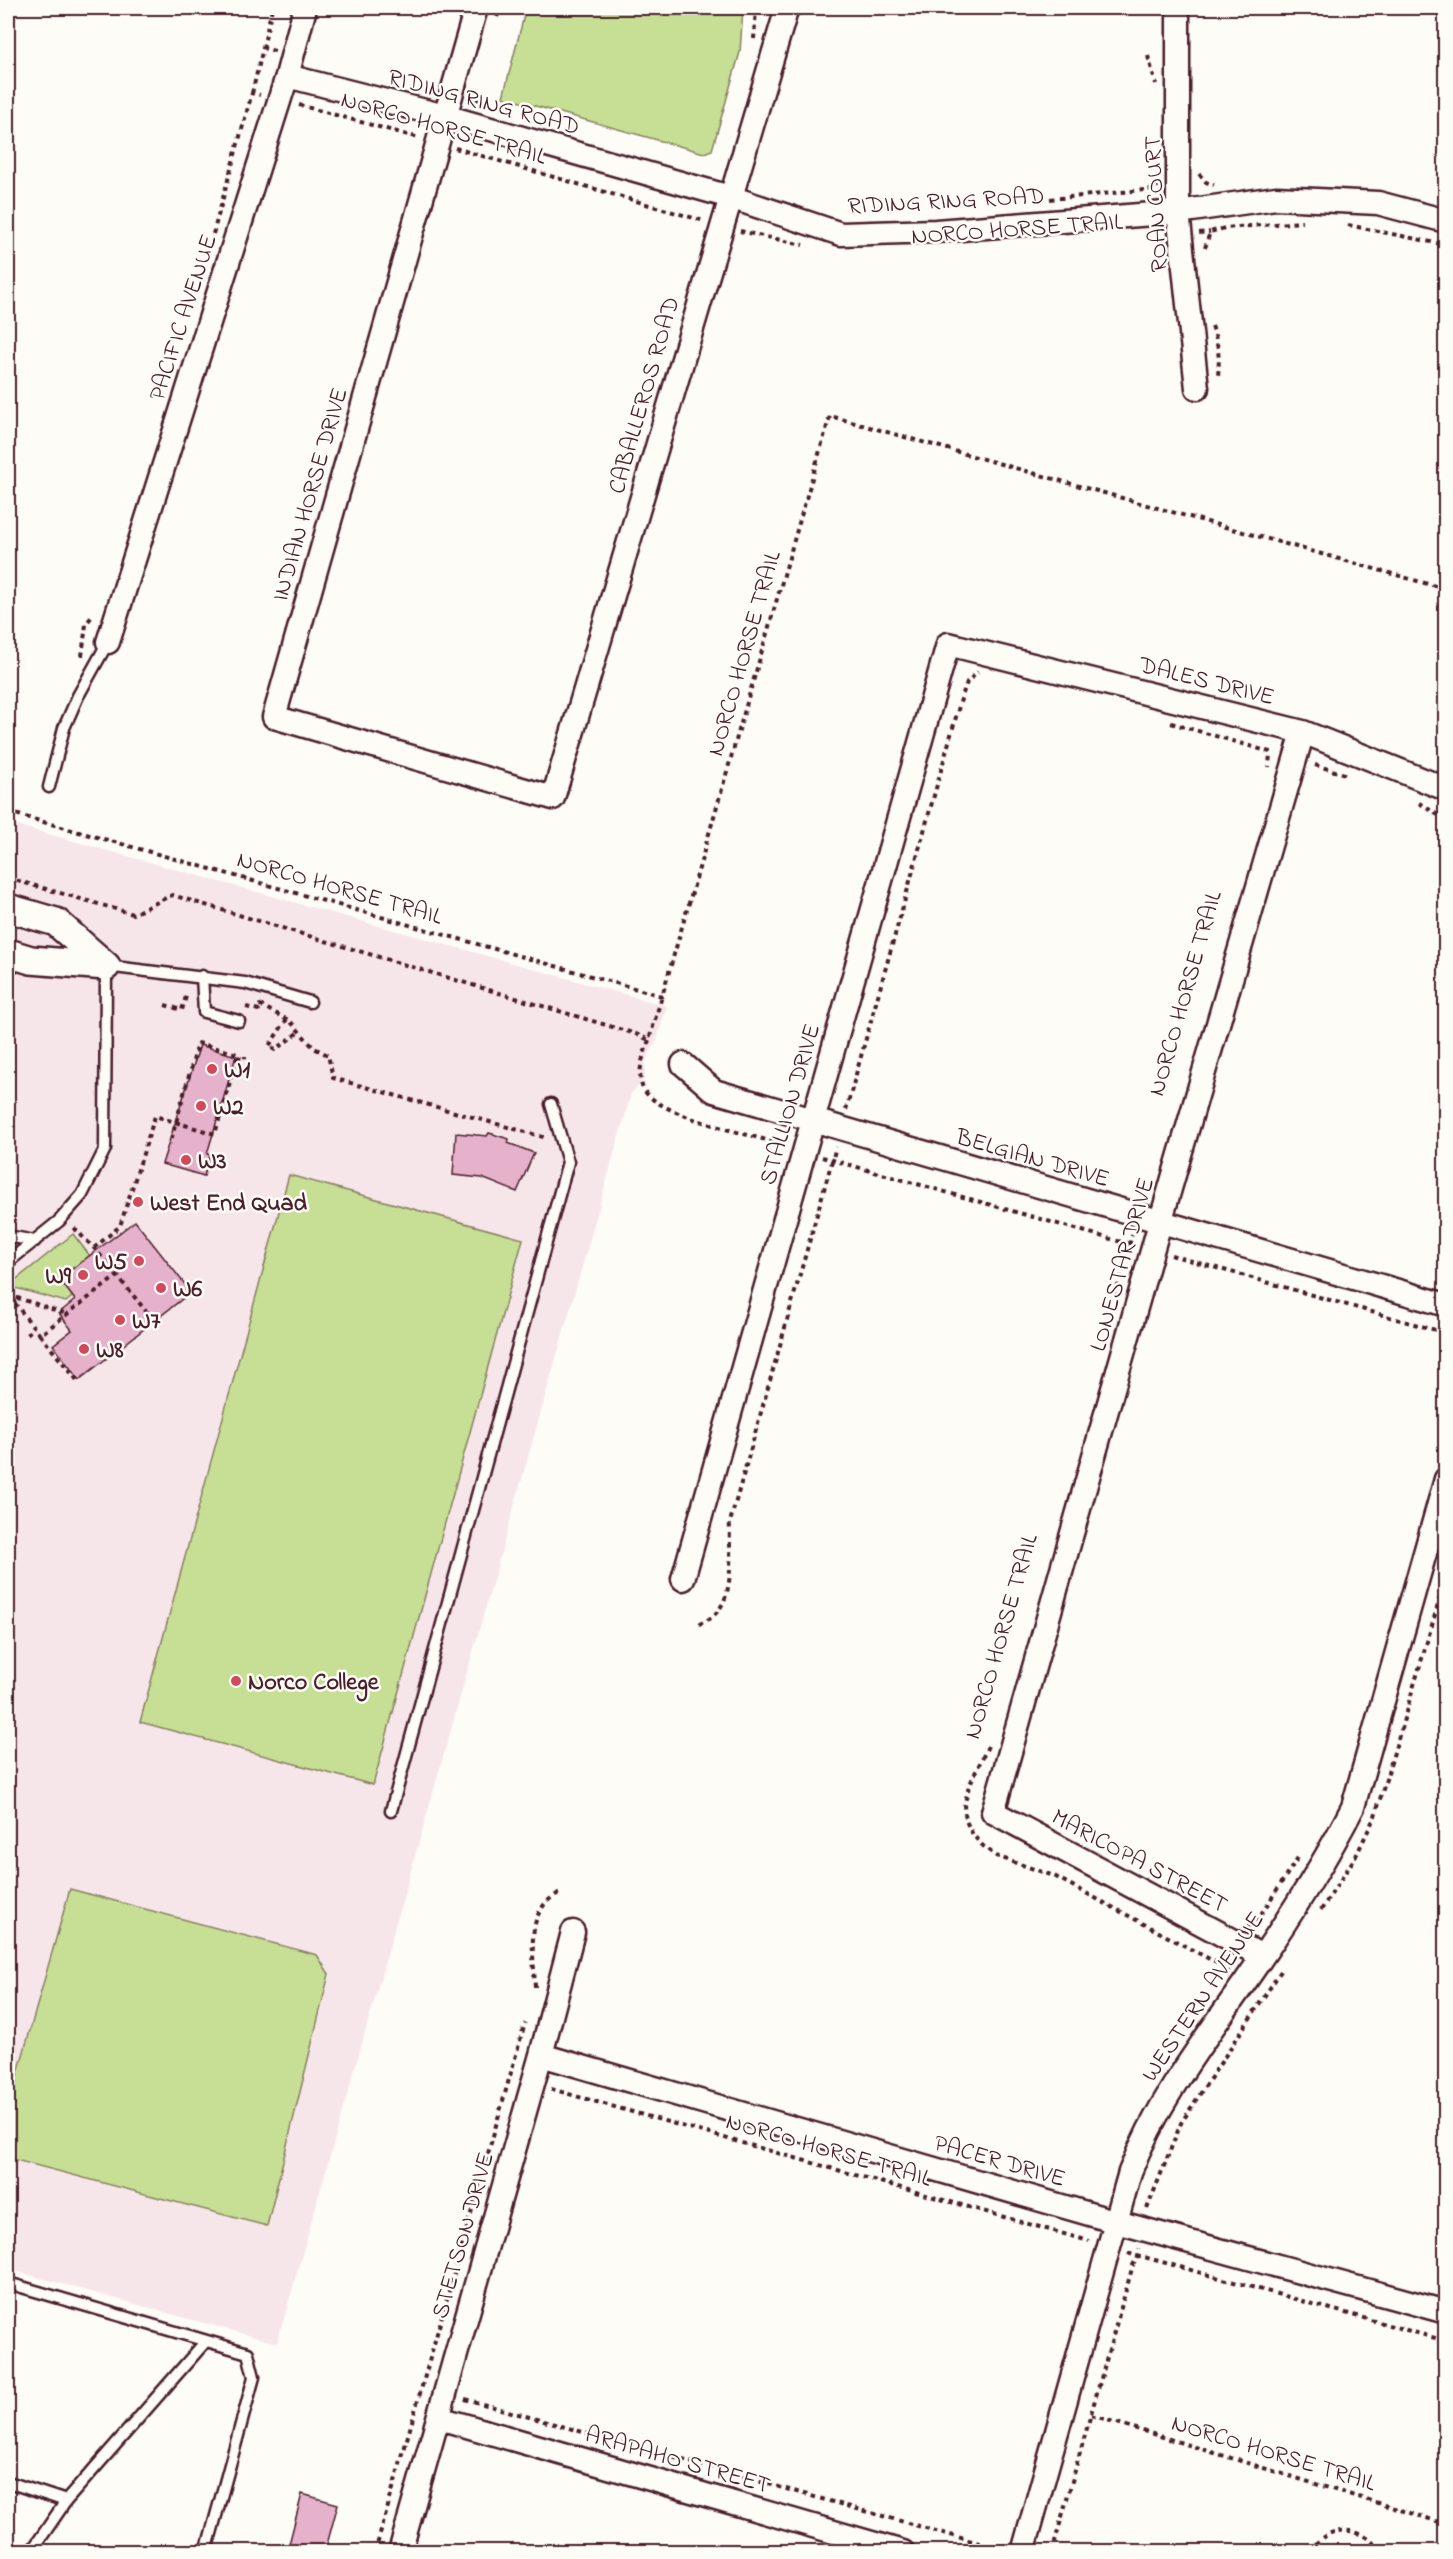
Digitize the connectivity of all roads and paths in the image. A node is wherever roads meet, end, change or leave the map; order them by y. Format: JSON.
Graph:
{"nodes":[{"id":1,"x":272,"y":8,"type":"edge"},
{"id":2,"x":305,"y":8,"type":"edge"},
{"id":3,"x":476,"y":8,"type":"edge"},
{"id":4,"x":500,"y":8,"type":"edge"},
{"id":5,"x":787,"y":8,"type":"edge"},
{"id":6,"x":1178,"y":17,"type":"dead end"},
{"id":7,"x":497,"y":19,"type":"dead end"},
{"id":8,"x":263,"y":48,"type":"dead end"},
{"id":9,"x":1148,"y":56,"type":"dead end"},
{"id":10,"x":287,"y":76,"type":"junction"},
{"id":11,"x":477,"y":87,"type":"dead end"},
{"id":12,"x":1158,"y":90,"type":"dead end"},
{"id":13,"x":279,"y":100,"type":"junction"},
{"id":14,"x":488,"y":110,"type":"dead end"},
{"id":15,"x":445,"y":116,"type":"junction"},
{"id":16,"x":437,"y":143,"type":"junction"},
{"id":17,"x":1161,"y":184,"type":"dead end"},
{"id":18,"x":730,"y":197,"type":"junction"},
{"id":19,"x":1045,"y":199,"type":"dead end"},
{"id":20,"x":1178,"y":212,"type":"junction"},
{"id":21,"x":1446,"y":221,"type":"edge"},
{"id":22,"x":1306,"y":222,"type":"dead end"},
{"id":23,"x":1344,"y":224,"type":"dead end"},
{"id":24,"x":721,"y":225,"type":"junction"},
{"id":25,"x":1210,"y":232,"type":"junction"},
{"id":26,"x":1180,"y":235,"type":"junction"},
{"id":27,"x":210,"y":243,"type":"dead end"},
{"id":28,"x":1446,"y":245,"type":"edge"},
{"id":29,"x":808,"y":246,"type":"dead end"},
{"id":30,"x":1204,"y":255,"type":"dead end"},
{"id":31,"x":1210,"y":319,"type":"dead end"},
{"id":32,"x":1206,"y":386,"type":"joint"},
{"id":33,"x":1446,"y":589,"type":"edge"},
{"id":34,"x":99,"y":608,"type":"dead end"},
{"id":35,"x":108,"y":642,"type":"joint"},
{"id":36,"x":948,"y":644,"type":"joint"},
{"id":37,"x":81,"y":658,"type":"dead end"},
{"id":38,"x":985,"y":672,"type":"dead end"},
{"id":39,"x":1160,"y":720,"type":"dead end"},
{"id":40,"x":1303,"y":732,"type":"junction"},
{"id":41,"x":1270,"y":752,"type":"junction"},
{"id":42,"x":1294,"y":759,"type":"junction"},
{"id":43,"x":1266,"y":776,"type":"dead end"},
{"id":44,"x":1351,"y":776,"type":"dead end"},
{"id":45,"x":49,"y":787,"type":"dead end"},
{"id":46,"x":1446,"y":789,"type":"edge"},
{"id":47,"x":553,"y":798,"type":"joint"},
{"id":48,"x":1411,"y":799,"type":"dead end"},
{"id":49,"x":8,"y":812,"type":"edge"},
{"id":50,"x":1446,"y":820,"type":"edge"},
{"id":51,"x":8,"y":878,"type":"edge"},
{"id":52,"x":8,"y":908,"type":"edge"},
{"id":53,"x":8,"y":953,"type":"edge"},
{"id":54,"x":106,"y":966,"type":"junction"},
{"id":55,"x":202,"y":976,"type":"junction"},
{"id":56,"x":193,"y":994,"type":"dead end"},
{"id":57,"x":662,"y":996,"type":"junction"},
{"id":58,"x":310,"y":1002,"type":"dead end"},
{"id":59,"x":165,"y":1005,"type":"dead end"},
{"id":60,"x":240,"y":1005,"type":"dead end"},
{"id":61,"x":287,"y":1019,"type":"junction"},
{"id":62,"x":238,"y":1021,"type":"dead end"},
{"id":63,"x":300,"y":1031,"type":"junction"},
{"id":64,"x":649,"y":1040,"type":"junction"},
{"id":65,"x":245,"y":1056,"type":"dead end"},
{"id":66,"x":237,"y":1057,"type":"junction"},
{"id":67,"x":684,"y":1064,"type":"dead end"},
{"id":68,"x":551,"y":1104,"type":"dead end"},
{"id":69,"x":812,"y":1120,"type":"junction"},
{"id":70,"x":176,"y":1122,"type":"junction"},
{"id":71,"x":841,"y":1129,"type":"junction"},
{"id":72,"x":562,"y":1142,"type":"junction"},
{"id":73,"x":170,"y":1144,"type":"dead end"},
{"id":74,"x":803,"y":1152,"type":"junction"},
{"id":75,"x":832,"y":1159,"type":"junction"},
{"id":76,"x":1138,"y":1216,"type":"junction"},
{"id":77,"x":1160,"y":1223,"type":"junction"},
{"id":78,"x":74,"y":1228,"type":"dead end"},
{"id":79,"x":8,"y":1236,"type":"edge"},
{"id":80,"x":35,"y":1241,"type":"junction"},
{"id":81,"x":1130,"y":1244,"type":"junction"},
{"id":82,"x":94,"y":1248,"type":"junction"},
{"id":83,"x":1152,"y":1250,"type":"junction"},
{"id":84,"x":8,"y":1262,"type":"edge"},
{"id":85,"x":117,"y":1276,"type":"junction"},
{"id":86,"x":8,"y":1295,"type":"edge"},
{"id":87,"x":1113,"y":1302,"type":"dead end"},
{"id":88,"x":1446,"y":1305,"type":"edge"},
{"id":89,"x":67,"y":1314,"type":"junction"},
{"id":90,"x":154,"y":1322,"type":"dead end"},
{"id":91,"x":34,"y":1328,"type":"junction"},
{"id":92,"x":1446,"y":1333,"type":"edge"},
{"id":93,"x":27,"y":1334,"type":"dead end"},
{"id":94,"x":40,"y":1335,"type":"junction"},
{"id":95,"x":77,"y":1380,"type":"dead end"},
{"id":96,"x":1446,"y":1479,"type":"edge"},
{"id":97,"x":1446,"y":1578,"type":"edge"},
{"id":98,"x":683,"y":1579,"type":"dead end"},
{"id":99,"x":699,"y":1624,"type":"dead end"},
{"id":100,"x":991,"y":1740,"type":"dead end"},
{"id":101,"x":391,"y":1811,"type":"dead end"},
{"id":102,"x":993,"y":1812,"type":"joint"},
{"id":103,"x":1304,"y":1849,"type":"dead end"},
{"id":104,"x":561,"y":1892,"type":"dead end"},
{"id":105,"x":1318,"y":1914,"type":"dead end"},
{"id":106,"x":573,"y":1932,"type":"dead end"},
{"id":107,"x":1236,"y":1942,"type":"junction"},
{"id":108,"x":1262,"y":1956,"type":"junction"},
{"id":109,"x":1286,"y":1963,"type":"dead end"},
{"id":110,"x":1221,"y":1964,"type":"junction"},
{"id":111,"x":1246,"y":1980,"type":"junction"},
{"id":112,"x":1267,"y":1992,"type":"junction"},
{"id":113,"x":534,"y":1995,"type":"dead end"},
{"id":114,"x":529,"y":2012,"type":"dead end"},
{"id":115,"x":542,"y":2055,"type":"junction"},
{"id":116,"x":510,"y":2076,"type":"junction"},
{"id":117,"x":534,"y":2083,"type":"junction"},
{"id":118,"x":1117,"y":2222,"type":"junction"},
{"id":119,"x":1142,"y":2229,"type":"junction"},
{"id":120,"x":1109,"y":2246,"type":"junction"},
{"id":121,"x":1138,"y":2257,"type":"junction"},
{"id":122,"x":8,"y":2283,"type":"edge"},
{"id":123,"x":1446,"y":2312,"type":"edge"},
{"id":124,"x":206,"y":2341,"type":"junction"},
{"id":125,"x":1446,"y":2341,"type":"edge"},
{"id":126,"x":422,"y":2386,"type":"junction"},
{"id":127,"x":446,"y":2393,"type":"junction"},
{"id":128,"x":1091,"y":2415,"type":"junction"},
{"id":129,"x":439,"y":2418,"type":"junction"},
{"id":130,"x":8,"y":2482,"type":"edge"},
{"id":131,"x":66,"y":2501,"type":"junction"},
{"id":132,"x":1446,"y":2524,"type":"edge"},
{"id":133,"x":31,"y":2552,"type":"edge"},
{"id":134,"x":206,"y":2552,"type":"edge"},
{"id":135,"x":375,"y":2552,"type":"edge"},
{"id":136,"x":400,"y":2552,"type":"edge"},
{"id":137,"x":903,"y":2552,"type":"edge"},
{"id":138,"x":1011,"y":2552,"type":"edge"},
{"id":139,"x":1023,"y":2552,"type":"edge"},
{"id":140,"x":1052,"y":2552,"type":"edge"},
{"id":141,"x":1311,"y":2552,"type":"edge"},
{"id":142,"x":1380,"y":2552,"type":"edge"}],
"edges":[{"from":1,"to":8,"type":"path"},
{"from":2,"to":10,"type":"street","name":"PACIFIC AVENUE"},
{"from":3,"to":15,"type":"street","name":"INDIAN HORSE DRIVE"},
{"from":4,"to":7,"type":"path"},
{"from":5,"to":18,"type":"street","name":"CABALLEROS ROAD"},
{"from":6,"to":20,"type":"street","name":"ROAN COURT"},
{"from":9,"to":12,"type":"path"},
{"from":10,"to":13,"type":"street","name":"PACIFIC AVENUE"},
{"from":10,"to":15,"type":"street","name":"RIDING RING ROAD"},
{"from":11,"to":14,"type":"path","name":"NORCO HORSE TRAIL"},
{"from":13,"to":16,"type":"path","name":"NORCO HORSE TRAIL"},
{"from":13,"to":27,"type":"path","name":"NORCO HORSE TRAIL"},
{"from":13,"to":35,"type":"street","name":"PACIFIC AVENUE"},
{"from":15,"to":16,"type":"street","name":"INDIAN HORSE DRIVE"},
{"from":15,"to":18,"type":"street","name":"RIDING RING ROAD"},
{"from":16,"to":24,"type":"path","name":"NORCO HORSE TRAIL"},
{"from":16,"to":47,"type":"street","name":"INDIAN HORSE DRIVE"},
{"from":17,"to":19,"type":"path","name":"NORCO HORSE TRAIL"},
{"from":18,"to":20,"type":"street","name":"RIDING RING ROAD"},
{"from":18,"to":24,"type":"street","name":"CABALLEROS ROAD"},
{"from":20,"to":21,"type":"street","name":"RIDING RING ROAD"},
{"from":20,"to":26,"type":"street","name":"ROAN COURT"},
{"from":22,"to":25,"type":"path"},
{"from":23,"to":28,"type":"path"},
{"from":24,"to":29,"type":"path","name":"NORCO HORSE TRAIL"},
{"from":24,"to":47,"type":"street","name":"CABALLEROS ROAD"},
{"from":25,"to":26,"type":"path"},
{"from":25,"to":30,"type":"path"},
{"from":26,"to":32,"type":"street","name":"ROAN COURT"},
{"from":31,"to":32,"type":"path"},
{"from":33,"to":57,"type":"path","name":"NORCO HORSE TRAIL"},
{"from":34,"to":37,"type":"path"},
{"from":35,"to":45,"type":"lane"},
{"from":36,"to":40,"type":"street","name":"DALES DRIVE"},
{"from":36,"to":69,"type":"street","name":"STALLION DRIVE"},
{"from":38,"to":71,"type":"path"},
{"from":39,"to":41,"type":"path"},
{"from":40,"to":42,"type":"street","name":"LONESTAR DRIVE"},
{"from":40,"to":46,"type":"street","name":"DALES DRIVE"},
{"from":41,"to":42,"type":"path"},
{"from":41,"to":43,"type":"path"},
{"from":42,"to":44,"type":"path"},
{"from":42,"to":77,"type":"street","name":"LONESTAR DRIVE"},
{"from":48,"to":50,"type":"path"},
{"from":49,"to":57,"type":"path","name":"NORCO HORSE TRAIL"},
{"from":51,"to":64,"type":"path"},
{"from":52,"to":54,"type":"street"},
{"from":53,"to":54,"type":"street"},
{"from":54,"to":55,"type":"lane"},
{"from":54,"to":80,"type":"lane"},
{"from":55,"to":58,"type":"lane"},
{"from":55,"to":62,"type":"lane"},
{"from":56,"to":59,"type":"path"},
{"from":57,"to":64,"type":"path","name":"NORCO HORSE TRAIL"},
{"from":60,"to":61,"type":"path"},
{"from":61,"to":63,"type":"path"},
{"from":61,"to":63,"type":"path"},
{"from":63,"to":72,"type":"path"},
{"from":64,"to":74,"type":"path","name":"NORCO HORSE TRAIL"},
{"from":65,"to":66,"type":"path"},
{"from":66,"to":70,"type":"path"},
{"from":66,"to":70,"type":"path"},
{"from":67,"to":69,"type":"street","name":"BELGIAN DRIVE"},
{"from":68,"to":72,"type":"lane"},
{"from":69,"to":71,"type":"street","name":"BELGIAN DRIVE"},
{"from":69,"to":74,"type":"street","name":"STALLION DRIVE"},
{"from":70,"to":73,"type":"path"},
{"from":70,"to":82,"type":"path"},
{"from":71,"to":75,"type":"path"},
{"from":71,"to":76,"type":"street","name":"BELGIAN DRIVE"},
{"from":72,"to":101,"type":"lane"},
{"from":74,"to":75,"type":"path","name":"NORCO HORSE TRAIL"},
{"from":74,"to":98,"type":"street","name":"STALLION DRIVE"},
{"from":75,"to":81,"type":"path","name":"NORCO HORSE TRAIL"},
{"from":75,"to":99,"type":"path"},
{"from":76,"to":77,"type":"street","name":"BELGIAN DRIVE"},
{"from":76,"to":81,"type":"path"},
{"from":77,"to":83,"type":"street","name":"LONESTAR DRIVE"},
{"from":77,"to":88,"type":"street","name":"BELGIAN DRIVE"},
{"from":78,"to":82,"type":"path"},
{"from":79,"to":80,"type":"lane"},
{"from":80,"to":84,"type":"lane"},
{"from":81,"to":83,"type":"path","name":"NORCO HORSE TRAIL"},
{"from":81,"to":87,"type":"path"},
{"from":82,"to":85,"type":"path"},
{"from":83,"to":92,"type":"path","name":"NORCO HORSE TRAIL"},
{"from":83,"to":102,"type":"street","name":"LONESTAR DRIVE"},
{"from":85,"to":89,"type":"path"},
{"from":85,"to":90,"type":"path"},
{"from":86,"to":89,"type":"path"},
{"from":86,"to":91,"type":"path"},
{"from":89,"to":94,"type":"path"},
{"from":91,"to":93,"type":"path"},
{"from":91,"to":94,"type":"path"},
{"from":94,"to":95,"type":"path"},
{"from":96,"to":108,"type":"street","name":"WESTERN AVENUE"},
{"from":97,"to":105,"type":"path"},
{"from":100,"to":110,"type":"path","name":"NORCO HORSE TRAIL"},
{"from":102,"to":107,"type":"street","name":"MARICOPA STREET"},
{"from":103,"to":107,"type":"path"},
{"from":104,"to":113,"type":"path"},
{"from":106,"to":115,"type":"street","name":"STETSON DRIVE"},
{"from":107,"to":108,"type":"street","name":"MARICOPA STREET"},
{"from":107,"to":110,"type":"path"},
{"from":108,"to":111,"type":"street","name":"WESTERN AVENUE"},
{"from":109,"to":112,"type":"path"},
{"from":110,"to":111,"type":"path","name":"NORCO HORSE TRAIL"},
{"from":111,"to":112,"type":"path","name":"NORCO HORSE TRAIL"},
{"from":111,"to":118,"type":"street","name":"WESTERN AVENUE"},
{"from":112,"to":119,"type":"path"},
{"from":114,"to":116,"type":"path"},
{"from":115,"to":117,"type":"street","name":"STETSON DRIVE"},
{"from":115,"to":118,"type":"street","name":"PACER DRIVE"},
{"from":116,"to":117,"type":"path","name":"NORCO HORSE TRAIL"},
{"from":116,"to":126,"type":"path"},
{"from":117,"to":120,"type":"path","name":"NORCO HORSE TRAIL"},
{"from":117,"to":127,"type":"street","name":"STETSON DRIVE"},
{"from":118,"to":119,"type":"street","name":"PACER DRIVE"},
{"from":118,"to":120,"type":"street","name":"WESTERN AVENUE"},
{"from":119,"to":121,"type":"path"},
{"from":119,"to":123,"type":"street","name":"PACER DRIVE"},
{"from":120,"to":121,"type":"path","name":"NORCO HORSE TRAIL"},
{"from":120,"to":139,"type":"street","name":"WESTERN AVENUE"},
{"from":121,"to":125,"type":"path","name":"NORCO HORSE TRAIL"},
{"from":121,"to":128,"type":"path"},
{"from":122,"to":124,"type":"lane"},
{"from":124,"to":131,"type":"lane"},
{"from":124,"to":134,"type":"lane"},
{"from":126,"to":127,"type":"path"},
{"from":126,"to":135,"type":"path"},
{"from":127,"to":129,"type":"street","name":"STETSON DRIVE"},
{"from":127,"to":138,"type":"path"},
{"from":128,"to":132,"type":"path","name":"NORCO HORSE TRAIL"},
{"from":128,"to":140,"type":"path"},
{"from":129,"to":136,"type":"street","name":"STETSON DRIVE"},
{"from":129,"to":137,"type":"street","name":"ARAPAHO STREET"},
{"from":130,"to":131,"type":"lane"},
{"from":131,"to":133,"type":"lane"},
{"from":141,"to":142,"type":"path"}]}
